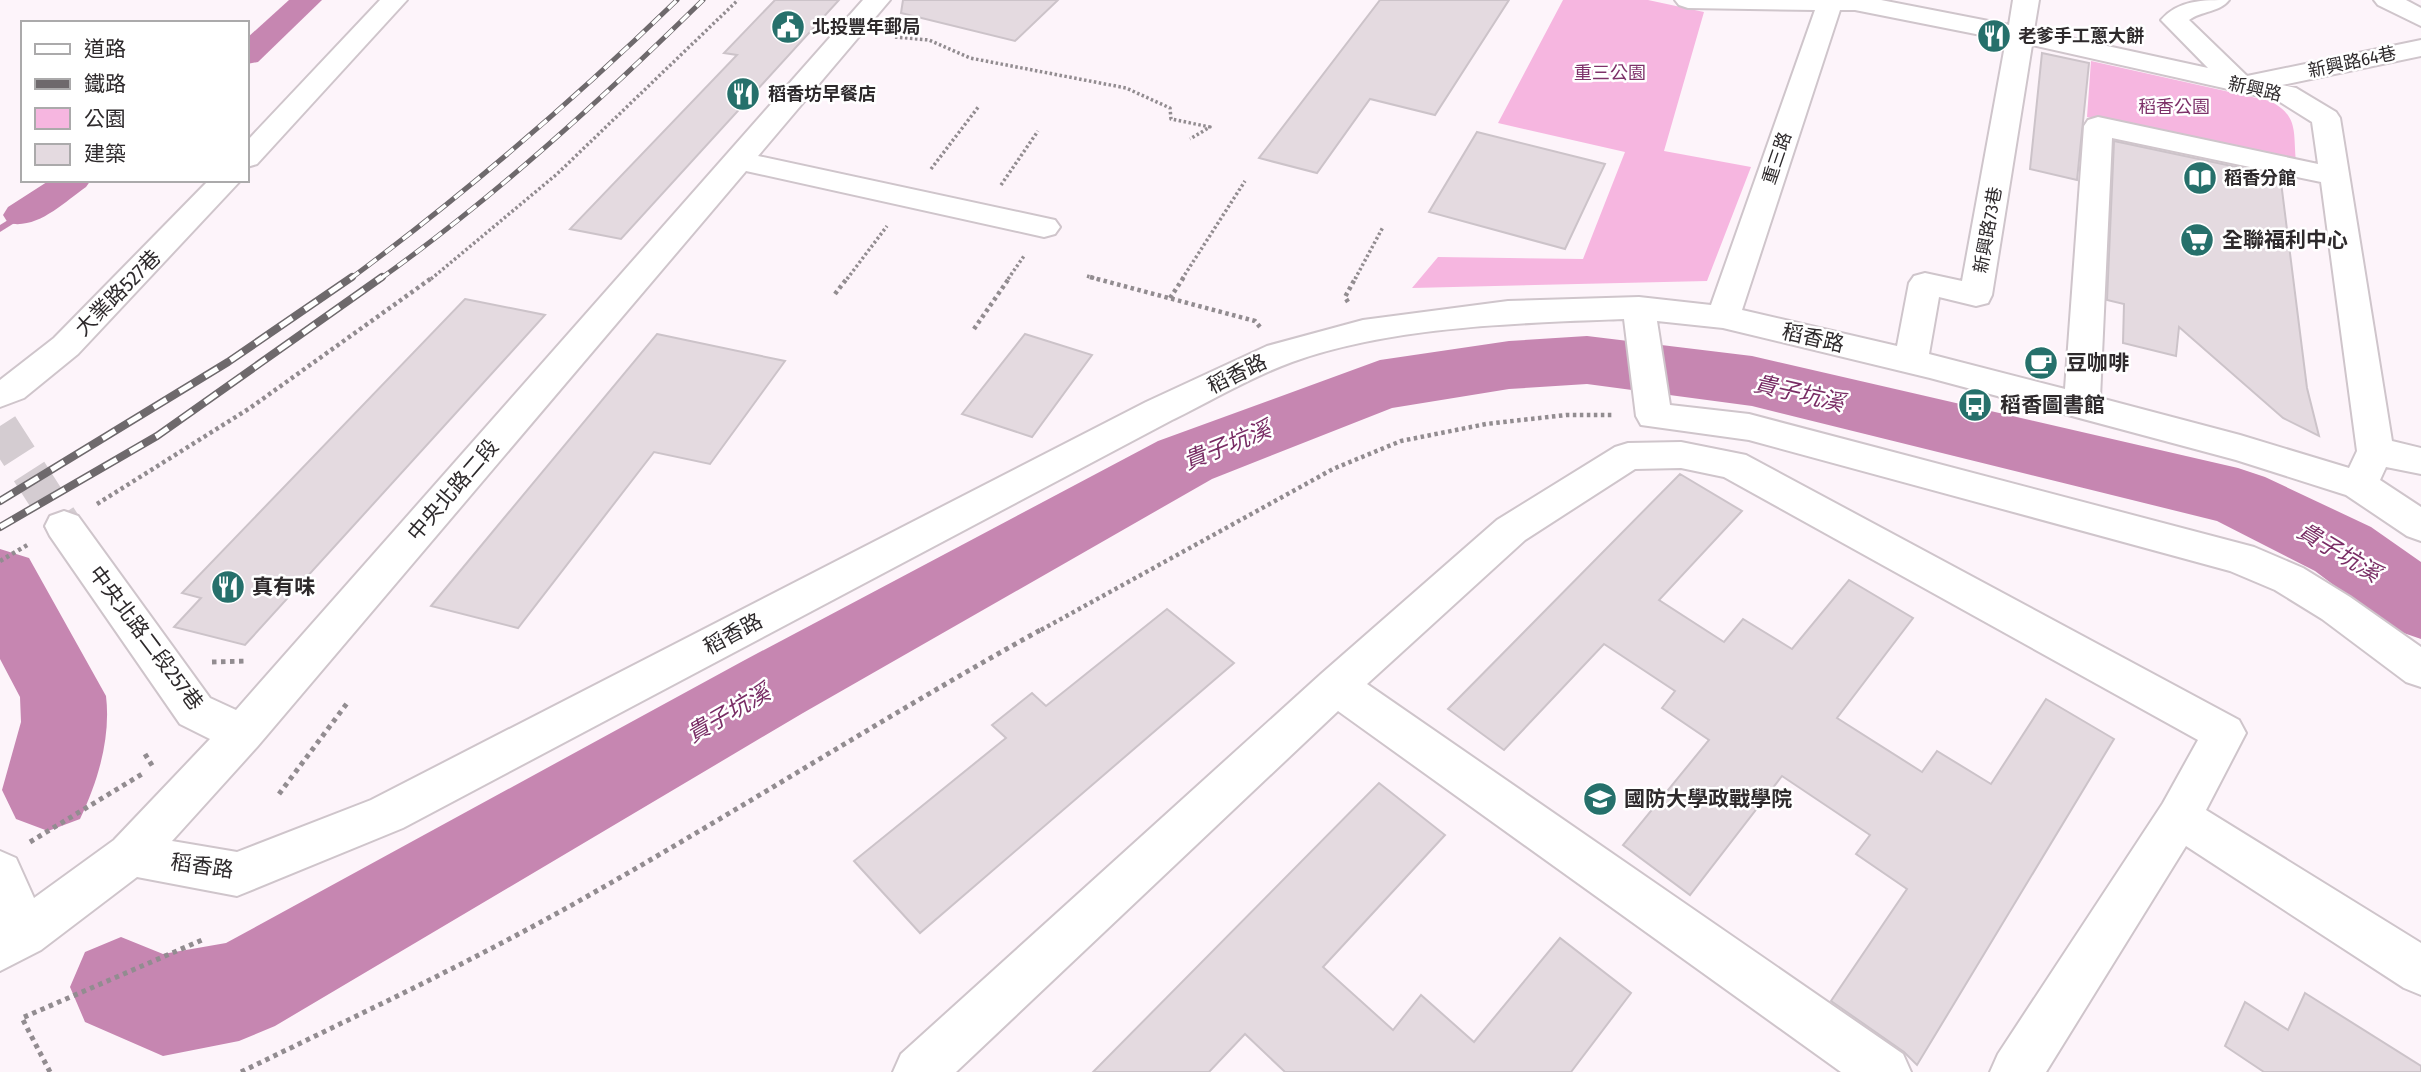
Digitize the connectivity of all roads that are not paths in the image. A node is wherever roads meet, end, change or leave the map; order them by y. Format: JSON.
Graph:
{"nodes":[{"id":1,"x":394,"y":0,"type":"edge"},
{"id":2,"x":877,"y":0,"type":"edge"},
{"id":3,"x":1688,"y":0,"type":"edge"},
{"id":4,"x":2026,"y":0,"type":"edge"},
{"id":5,"x":2216,"y":0,"type":"edge"},
{"id":6,"x":2387,"y":0,"type":"edge"},
{"id":7,"x":1845,"y":1,"type":"edge"},
{"id":8,"x":2421,"y":18,"type":"edge"},
{"id":9,"x":2022,"y":35,"type":"junction"},
{"id":10,"x":2421,"y":48,"type":"edge"},
{"id":11,"x":2241,"y":85,"type":"junction"},
{"id":12,"x":248,"y":157,"type":"edge"},
{"id":13,"x":740,"y":160,"type":"junction"},
{"id":14,"x":2332,"y":176,"type":"junction"},
{"id":15,"x":224,"y":182,"type":"edge"},
{"id":16,"x":1044,"y":227,"type":"road end"},
{"id":17,"x":1639,"y":308,"type":"junction"},
{"id":18,"x":1723,"y":317,"type":"junction"},
{"id":19,"x":1911,"y":361,"type":"junction"},
{"id":20,"x":1,"y":394,"type":"edge"},
{"id":21,"x":2082,"y":407,"type":"junction"},
{"id":22,"x":2375,"y":451,"type":"junction"},
{"id":23,"x":2421,"y":461,"type":"edge"},
{"id":24,"x":2359,"y":485,"type":"junction"},
{"id":25,"x":64,"y":524,"type":"tunnel mouth"},
{"id":26,"x":2421,"y":526,"type":"edge"},
{"id":27,"x":2421,"y":670,"type":"edge"},
{"id":28,"x":1336,"y":686,"type":"junction"},
{"id":29,"x":242,"y":734,"type":"junction"},
{"id":30,"x":2179,"y":817,"type":"junction"},
{"id":31,"x":130,"y":855,"type":"junction"},
{"id":32,"x":15,"y":858,"type":"edge"},
{"id":33,"x":12,"y":941,"type":"edge"},
{"id":34,"x":2421,"y":971,"type":"edge"},
{"id":35,"x":919,"y":1072,"type":"edge"},
{"id":36,"x":1885,"y":1072,"type":"edge"},
{"id":37,"x":2016,"y":1072,"type":"edge"}],
"edges":[{"from":1,"to":12,"type":"street"},
{"from":2,"to":13,"type":"street","name":"中央北路二段"},
{"from":3,"to":7,"type":"street","name":"新興路"},
{"from":4,"to":9,"type":"street"},
{"from":5,"to":11,"type":"street"},
{"from":6,"to":8,"type":"street"},
{"from":7,"to":9,"type":"street","name":"新興路"},
{"from":7,"to":18,"type":"street","name":"重三路"},
{"from":9,"to":11,"type":"street","name":"新興路"},
{"from":9,"to":19,"type":"street","name":"新興路73巷"},
{"from":10,"to":11,"type":"street","name":"新興路64巷"},
{"from":11,"to":14,"type":"street","name":"新興路"},
{"from":13,"to":16,"type":"street"},
{"from":13,"to":29,"type":"street","name":"中央北路二段"},
{"from":14,"to":21,"type":"street"},
{"from":14,"to":22,"type":"street","name":"新興路"},
{"from":15,"to":20,"type":"street","name":"大業路527巷"},
{"from":17,"to":18,"type":"street","name":"稻香路"},
{"from":17,"to":27,"type":"street"},
{"from":17,"to":31,"type":"street","name":"稻香路"},
{"from":18,"to":19,"type":"street","name":"稻香路"},
{"from":19,"to":21,"type":"street","name":"稻香路"},
{"from":21,"to":24,"type":"street","name":"稻香路"},
{"from":22,"to":23,"type":"street"},
{"from":22,"to":24,"type":"street"},
{"from":24,"to":26,"type":"street","name":"稻香路"},
{"from":25,"to":29,"type":"street","name":"中央北路二段257巷"},
{"from":28,"to":30,"type":"street"},
{"from":28,"to":35,"type":"street"},
{"from":28,"to":36,"type":"street"},
{"from":29,"to":31,"type":"street","name":"中央北路二段"},
{"from":30,"to":34,"type":"street"},
{"from":30,"to":37,"type":"street"},
{"from":31,"to":33,"type":"street","name":"中央北路二段"},
{"from":32,"to":33,"type":"street"}]}
